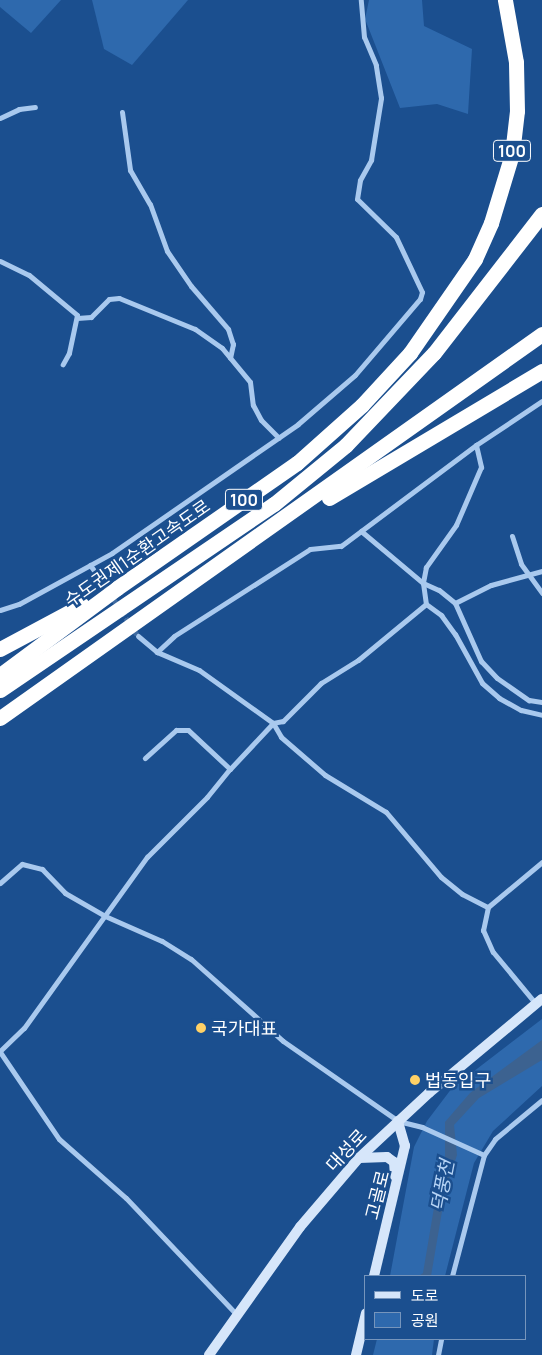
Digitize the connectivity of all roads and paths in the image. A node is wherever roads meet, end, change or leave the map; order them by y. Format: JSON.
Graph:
{"nodes":[{"id":1,"x":362,"y":0,"type":"edge"},
{"id":2,"x":505,"y":0,"type":"edge"},
{"id":3,"x":35,"y":107,"type":"dead end"},
{"id":4,"x":122,"y":112,"type":"dead end"},
{"id":5,"x":0,"y":118,"type":"edge"},
{"id":6,"x":542,"y":214,"type":"edge"},
{"id":7,"x":0,"y":261,"type":"edge"},
{"id":8,"x":77,"y":318,"type":"junction"},
{"id":9,"x":542,"y":334,"type":"edge"},
{"id":10,"x":230,"y":358,"type":"junction"},
{"id":11,"x":63,"y":364,"type":"dead end"},
{"id":12,"x":542,"y":371,"type":"edge"},
{"id":13,"x":542,"y":402,"type":"edge"},
{"id":14,"x":279,"y":438,"type":"junction"},
{"id":15,"x":476,"y":445,"type":"junction"},
{"id":16,"x":361,"y":531,"type":"junction"},
{"id":17,"x":512,"y":536,"type":"dead end"},
{"id":18,"x":240,"y":551,"type":"junction"},
{"id":19,"x":90,"y":565,"type":"junction"},
{"id":20,"x":542,"y":571,"type":"edge"},
{"id":21,"x":528,"y":576,"type":"junction"},
{"id":22,"x":101,"y":580,"type":"tunnel mouth"},
{"id":23,"x":423,"y":583,"type":"junction"},
{"id":24,"x":117,"y":588,"type":"junction"},
{"id":25,"x":542,"y":593,"type":"edge"},
{"id":26,"x":454,"y":603,"type":"junction"},
{"id":27,"x":426,"y":604,"type":"junction"},
{"id":28,"x":0,"y":610,"type":"edge"},
{"id":29,"x":138,"y":636,"type":"tunnel mouth"},
{"id":30,"x":0,"y":649,"type":"edge"},
{"id":31,"x":156,"y":652,"type":"junction"},
{"id":32,"x":0,"y":675,"type":"edge"},
{"id":33,"x":0,"y":690,"type":"edge"},
{"id":34,"x":542,"y":702,"type":"edge"},
{"id":35,"x":542,"y":715,"type":"edge"},
{"id":36,"x":0,"y":718,"type":"edge"},
{"id":37,"x":273,"y":723,"type":"junction"},
{"id":38,"x":145,"y":758,"type":"dead end"},
{"id":39,"x":230,"y":769,"type":"junction"},
{"id":40,"x":542,"y":862,"type":"edge"},
{"id":41,"x":0,"y":883,"type":"edge"},
{"id":42,"x":488,"y":907,"type":"junction"},
{"id":43,"x":105,"y":916,"type":"junction"},
{"id":44,"x":539,"y":1002,"type":"edge"},
{"id":45,"x":0,"y":1052,"type":"edge"},
{"id":46,"x":542,"y":1100,"type":"edge"},
{"id":47,"x":398,"y":1121,"type":"junction"},
{"id":48,"x":484,"y":1156,"type":"junction"},
{"id":49,"x":359,"y":1158,"type":"junction"},
{"id":50,"x":396,"y":1185,"type":"junction"},
{"id":51,"x":374,"y":1275,"type":"edge"},
{"id":52,"x":452,"y":1275,"type":"edge"},
{"id":53,"x":237,"y":1315,"type":"junction"},
{"id":54,"x":364,"y":1321,"type":"edge"},
{"id":55,"x":441,"y":1340,"type":"edge"},
{"id":56,"x":209,"y":1355,"type":"edge"},
{"id":57,"x":356,"y":1355,"type":"edge"},
{"id":58,"x":438,"y":1355,"type":"edge"}],
"edges":[{"from":1,"to":14,"type":"street"},
{"from":2,"to":24,"type":"highway","name":"수도권제1순환고속도로","number":"100"},
{"from":3,"to":5,"type":"street"},
{"from":4,"to":10,"type":"street"},
{"from":6,"to":33,"type":"highway"},
{"from":7,"to":8,"type":"street"},
{"from":8,"to":10,"type":"street"},
{"from":8,"to":11,"type":"street"},
{"from":9,"to":18,"type":"highway","number":"100"},
{"from":10,"to":14,"type":"street"},
{"from":12,"to":18,"type":"highway"},
{"from":13,"to":15,"type":"street"},
{"from":14,"to":19,"type":"street"},
{"from":15,"to":16,"type":"street"},
{"from":15,"to":23,"type":"street"},
{"from":16,"to":23,"type":"street"},
{"from":16,"to":31,"type":"street"},
{"from":17,"to":21,"type":"street"},
{"from":18,"to":36,"type":"highway","number":"100"},
{"from":19,"to":22,"type":"street"},
{"from":19,"to":28,"type":"street"},
{"from":20,"to":21,"type":"street"},
{"from":21,"to":25,"type":"street"},
{"from":21,"to":26,"type":"street"},
{"from":23,"to":26,"type":"street"},
{"from":23,"to":27,"type":"street"},
{"from":24,"to":30,"type":"highway"},
{"from":24,"to":32,"type":"highway","name":"수도권제1순환고속도로","number":"100"},
{"from":26,"to":34,"type":"street"},
{"from":27,"to":35,"type":"street"},
{"from":27,"to":37,"type":"street"},
{"from":29,"to":31,"type":"street"},
{"from":31,"to":37,"type":"street"},
{"from":37,"to":39,"type":"street"},
{"from":37,"to":42,"type":"street"},
{"from":38,"to":39,"type":"street"},
{"from":39,"to":43,"type":"street"},
{"from":40,"to":42,"type":"street"},
{"from":41,"to":43,"type":"street"},
{"from":42,"to":44,"type":"street"},
{"from":43,"to":45,"type":"street"},
{"from":43,"to":47,"type":"street"},
{"from":44,"to":47,"type":"street","name":"대성로"},
{"from":45,"to":53,"type":"street"},
{"from":46,"to":48,"type":"street"},
{"from":47,"to":48,"type":"street"},
{"from":47,"to":49,"type":"street","name":"대성로"},
{"from":47,"to":50,"type":"street","name":"고골로"},
{"from":48,"to":52,"type":"street"},
{"from":49,"to":50,"type":"street"},
{"from":49,"to":53,"type":"street","name":"대성로"},
{"from":50,"to":51,"type":"street","name":"고골로"},
{"from":53,"to":56,"type":"street","name":"대성로"},
{"from":54,"to":57,"type":"street"},
{"from":55,"to":58,"type":"street"}]}
